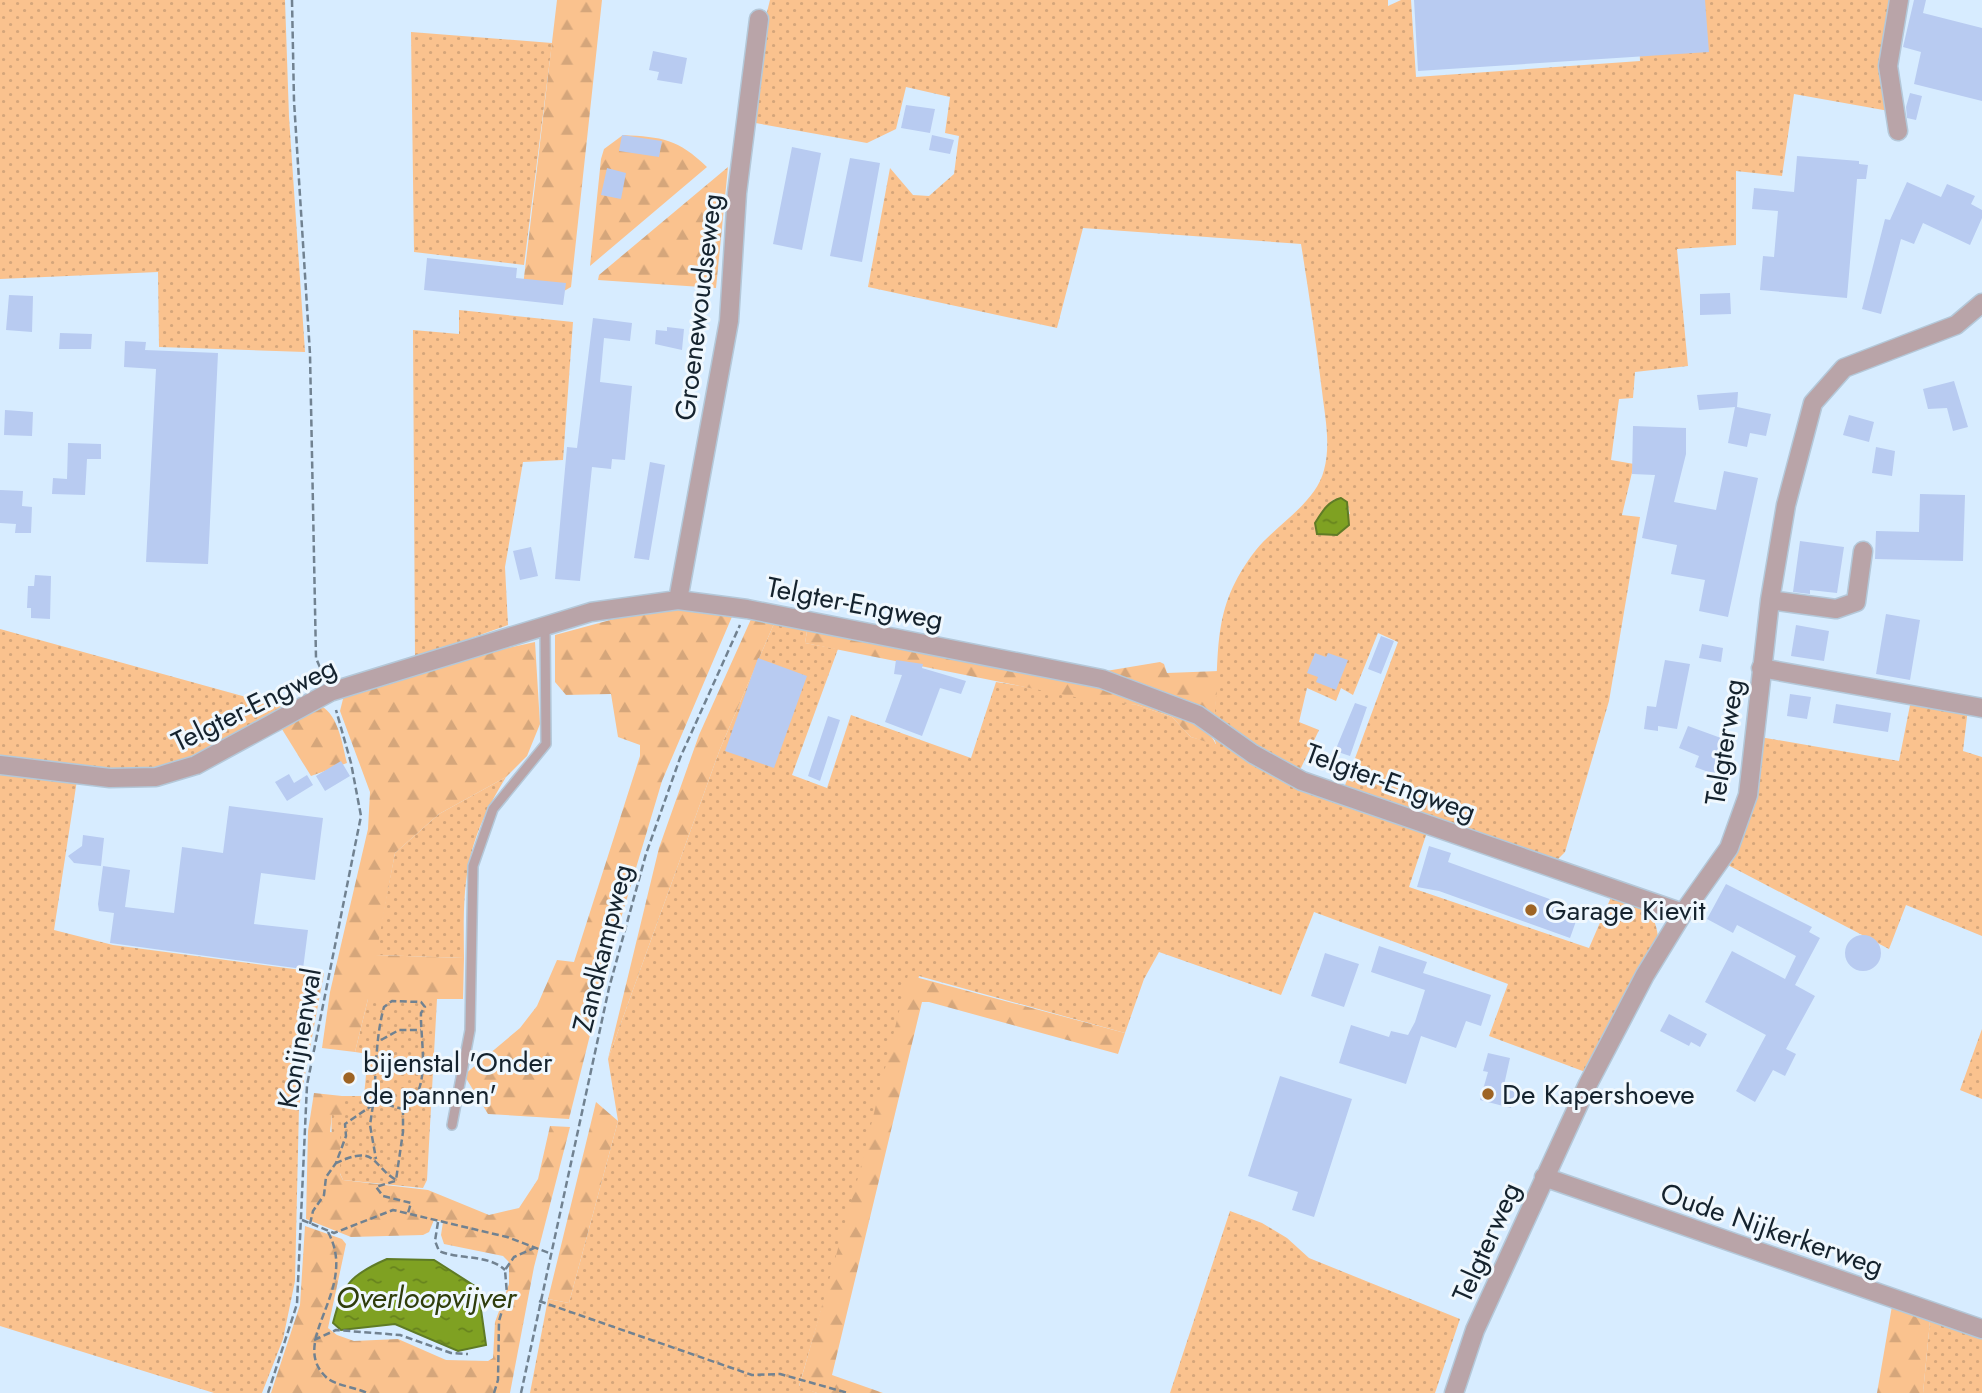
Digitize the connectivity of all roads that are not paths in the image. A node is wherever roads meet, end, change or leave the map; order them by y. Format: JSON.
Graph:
{"nodes":[{"id":1,"x":1899,"y":0,"type":"edge"},
{"id":2,"x":759,"y":19,"type":"dead end"},
{"id":3,"x":1898,"y":131,"type":"dead end"},
{"id":4,"x":1982,"y":303,"type":"edge"},
{"id":5,"x":1863,"y":551,"type":"dead end"},
{"id":6,"x":678,"y":600,"type":"junction"},
{"id":7,"x":1770,"y":600,"type":"junction"},
{"id":8,"x":545,"y":626,"type":"junction"},
{"id":9,"x":1761,"y":668,"type":"junction"},
{"id":10,"x":1982,"y":708,"type":"edge"},
{"id":11,"x":0,"y":765,"type":"edge"},
{"id":12,"x":1683,"y":912,"type":"junction"},
{"id":13,"x":452,"y":1125,"type":"dead end"},
{"id":14,"x":1544,"y":1177,"type":"junction"},
{"id":15,"x":1982,"y":1329,"type":"edge"},
{"id":16,"x":1454,"y":1393,"type":"edge"}],
"edges":[{"from":1,"to":3,"type":"street"},
{"from":2,"to":6,"type":"street","name":"Groenewoudseweg"},
{"from":4,"to":7,"type":"street","name":"Telgterweg"},
{"from":5,"to":7,"type":"street"},
{"from":6,"to":8,"type":"street","name":"Telgter-Engweg"},
{"from":6,"to":12,"type":"street","name":"Telgter-Engweg"},
{"from":7,"to":9,"type":"street","name":"Telgterweg"},
{"from":8,"to":11,"type":"street","name":"Telgter-Engweg"},
{"from":8,"to":13,"type":"lane"},
{"from":9,"to":10,"type":"street"},
{"from":9,"to":12,"type":"street","name":"Telgterweg"},
{"from":12,"to":14,"type":"street","name":"Telgterweg"},
{"from":14,"to":15,"type":"street","name":"Oude Nijkerkerweg"},
{"from":14,"to":16,"type":"street","name":"Telgterweg"}]}
